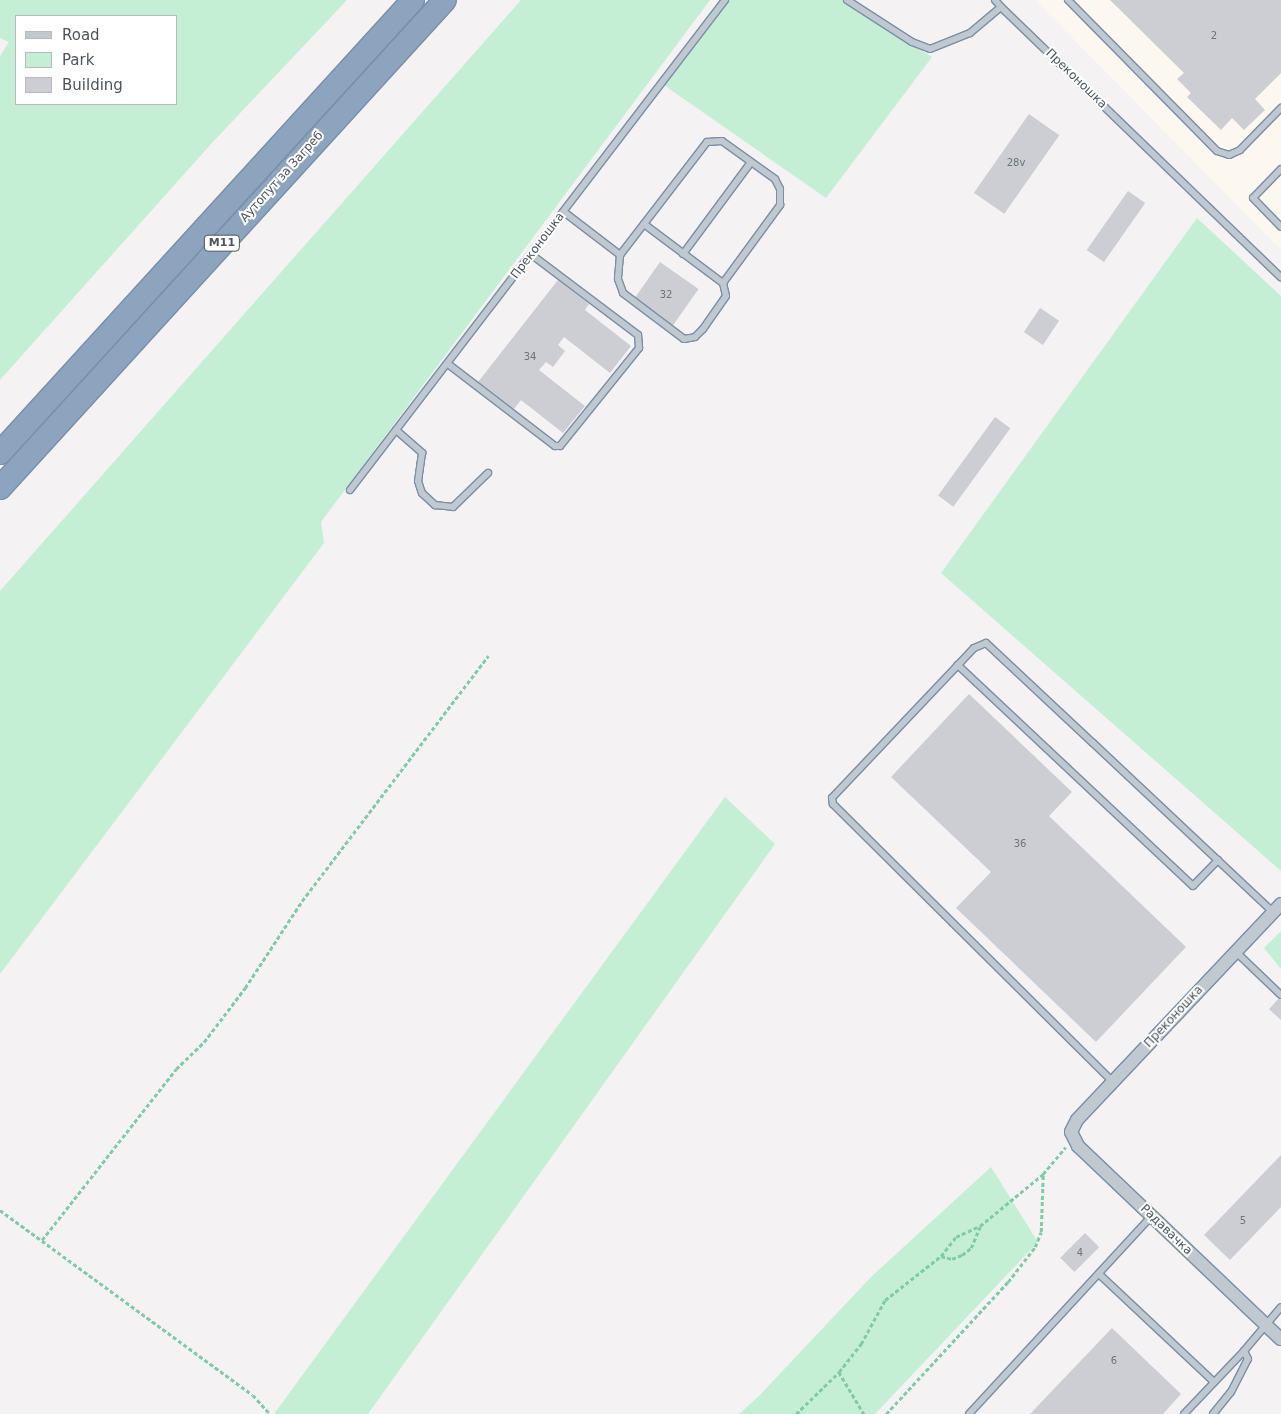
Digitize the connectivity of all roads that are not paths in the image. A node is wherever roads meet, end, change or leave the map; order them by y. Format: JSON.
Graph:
{"nodes":[{"id":1,"x":413,"y":0,"type":"edge"},
{"id":2,"x":445,"y":0,"type":"edge"},
{"id":3,"x":725,"y":0,"type":"edge"},
{"id":4,"x":847,"y":0,"type":"edge"},
{"id":5,"x":995,"y":0,"type":"edge"},
{"id":6,"x":1068,"y":0,"type":"edge"},
{"id":7,"x":1001,"y":7,"type":"junction"},
{"id":8,"x":1281,"y":108,"type":"edge"},
{"id":9,"x":751,"y":162,"type":"junction"},
{"id":10,"x":1281,"y":169,"type":"edge"},
{"id":11,"x":564,"y":212,"type":"junction"},
{"id":12,"x":644,"y":224,"type":"junction"},
{"id":13,"x":1281,"y":227,"type":"edge"},
{"id":14,"x":683,"y":254,"type":"junction"},
{"id":15,"x":532,"y":255,"type":"junction"},
{"id":16,"x":620,"y":255,"type":"junction"},
{"id":17,"x":1281,"y":276,"type":"edge"},
{"id":18,"x":723,"y":283,"type":"junction"},
{"id":19,"x":448,"y":364,"type":"junction"},
{"id":20,"x":396,"y":430,"type":"junction"},
{"id":21,"x":0,"y":453,"type":"edge"},
{"id":22,"x":488,"y":473,"type":"dead end"},
{"id":23,"x":0,"y":488,"type":"edge"},
{"id":24,"x":350,"y":490,"type":"dead end"},
{"id":25,"x":958,"y":665,"type":"junction"},
{"id":26,"x":1218,"y":860,"type":"junction"},
{"id":27,"x":1277,"y":908,"type":"edge"},
{"id":28,"x":1236,"y":952,"type":"junction"},
{"id":29,"x":1281,"y":995,"type":"edge"},
{"id":30,"x":1113,"y":1082,"type":"junction"},
{"id":31,"x":1072,"y":1135,"type":"joint"},
{"id":32,"x":1152,"y":1216,"type":"junction"},
{"id":33,"x":1098,"y":1274,"type":"junction"},
{"id":34,"x":1281,"y":1307,"type":"edge"},
{"id":35,"x":1265,"y":1324,"type":"junction"},
{"id":36,"x":1281,"y":1339,"type":"edge"},
{"id":37,"x":1244,"y":1350,"type":"junction"},
{"id":38,"x":1214,"y":1382,"type":"junction"},
{"id":39,"x":969,"y":1414,"type":"edge"},
{"id":40,"x":1184,"y":1414,"type":"edge"},
{"id":41,"x":1213,"y":1414,"type":"edge"}],
"edges":[{"from":1,"to":21,"type":"highway","name":"Аутопут за Загреб","number":"M11"},
{"from":2,"to":23,"type":"highway","name":"Аутопут за Загреб","number":"M11"},
{"from":3,"to":11,"type":"lane","name":"Преконошка"},
{"from":4,"to":7,"type":"lane"},
{"from":5,"to":7,"type":"lane","name":"Преконошка"},
{"from":6,"to":8,"type":"lane"},
{"from":7,"to":17,"type":"lane","name":"Преконошка"},
{"from":9,"to":12,"type":"lane"},
{"from":9,"to":14,"type":"lane"},
{"from":9,"to":18,"type":"lane"},
{"from":10,"to":13,"type":"lane"},
{"from":11,"to":15,"type":"lane","name":"Преконошка"},
{"from":11,"to":16,"type":"lane"},
{"from":12,"to":14,"type":"lane"},
{"from":12,"to":16,"type":"lane"},
{"from":14,"to":18,"type":"lane"},
{"from":15,"to":19,"type":"lane","name":"Преконошка"},
{"from":15,"to":19,"type":"lane"},
{"from":16,"to":18,"type":"lane"},
{"from":19,"to":20,"type":"lane","name":"Преконошка"},
{"from":20,"to":22,"type":"lane"},
{"from":20,"to":24,"type":"lane","name":"Преконошка"},
{"from":25,"to":26,"type":"lane"},
{"from":25,"to":26,"type":"lane"},
{"from":25,"to":30,"type":"lane"},
{"from":26,"to":27,"type":"lane"},
{"from":27,"to":28,"type":"street","name":"Преконошка"},
{"from":28,"to":29,"type":"lane"},
{"from":28,"to":30,"type":"street","name":"Преконошка"},
{"from":30,"to":31,"type":"street","name":"Преконошка"},
{"from":31,"to":32,"type":"street","name":"Радавачка"},
{"from":32,"to":33,"type":"lane"},
{"from":32,"to":35,"type":"street","name":"Радавачка"},
{"from":33,"to":38,"type":"lane"},
{"from":33,"to":39,"type":"lane"},
{"from":34,"to":35,"type":"lane"},
{"from":35,"to":36,"type":"street","name":"Радавачка"},
{"from":35,"to":37,"type":"lane"},
{"from":37,"to":38,"type":"lane"},
{"from":37,"to":41,"type":"lane"},
{"from":38,"to":40,"type":"lane"}]}
